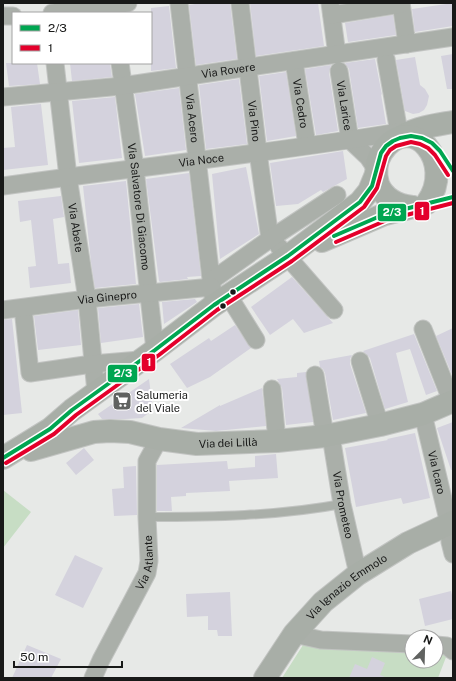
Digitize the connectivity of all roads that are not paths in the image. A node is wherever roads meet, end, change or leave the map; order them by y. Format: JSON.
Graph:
{"nodes":[{"id":1,"x":179,"y":3,"type":"edge"},
{"id":2,"x":240,"y":3,"type":"edge"},
{"id":3,"x":401,"y":4,"type":"edge"},
{"id":4,"x":117,"y":6,"type":"edge"},
{"id":5,"x":331,"y":9,"type":"edge"},
{"id":6,"x":61,"y":12,"type":"edge"},
{"id":7,"x":453,"y":37,"type":"edge"},
{"id":8,"x":407,"y":44,"type":"junction"},
{"id":9,"x":386,"y":59,"type":"dead end"},
{"id":10,"x":294,"y":61,"type":"junction"},
{"id":11,"x":338,"y":63,"type":"junction"},
{"id":12,"x":55,"y":64,"type":"edge"},
{"id":13,"x":120,"y":64,"type":"edge"},
{"id":14,"x":247,"y":68,"type":"junction"},
{"id":15,"x":187,"y":77,"type":"junction"},
{"id":16,"x":122,"y":86,"type":"junction"},
{"id":17,"x":59,"y":92,"type":"junction"},
{"id":18,"x":3,"y":97,"type":"edge"},
{"id":19,"x":453,"y":122,"type":"edge"},
{"id":20,"x":400,"y":135,"type":"junction"},
{"id":21,"x":350,"y":140,"type":"junction"},
{"id":22,"x":307,"y":145,"type":"junction"},
{"id":23,"x":258,"y":152,"type":"junction"},
{"id":24,"x":449,"y":159,"type":"edge"},
{"id":25,"x":197,"y":161,"type":"junction"},
{"id":26,"x":135,"y":168,"type":"junction"},
{"id":27,"x":376,"y":172,"type":"junction"},
{"id":28,"x":68,"y":177,"type":"junction"},
{"id":29,"x":3,"y":186,"type":"edge"},
{"id":30,"x":337,"y":195,"type":"dead end"},
{"id":31,"x":453,"y":197,"type":"edge"},
{"id":32,"x":420,"y":205,"type":"junction"},
{"id":33,"x":270,"y":239,"type":"junction"},
{"id":34,"x":288,"y":256,"type":"junction"},
{"id":35,"x":216,"y":292,"type":"junction"},
{"id":36,"x":148,"y":294,"type":"junction"},
{"id":37,"x":87,"y":300,"type":"junction"},
{"id":38,"x":23,"y":308,"type":"junction"},
{"id":39,"x":3,"y":310,"type":"edge"},
{"id":40,"x":334,"y":310,"type":"dead end"},
{"id":41,"x":423,"y":329,"type":"dead end"},
{"id":42,"x":256,"y":340,"type":"dead end"},
{"id":43,"x":147,"y":355,"type":"junction"},
{"id":44,"x":360,"y":361,"type":"dead end"},
{"id":45,"x":92,"y":364,"type":"junction"},
{"id":46,"x":315,"y":376,"type":"dead end"},
{"id":47,"x":272,"y":389,"type":"dead end"},
{"id":48,"x":96,"y":392,"type":"junction"},
{"id":49,"x":452,"y":402,"type":"edge"},
{"id":50,"x":72,"y":410,"type":"junction"},
{"id":51,"x":422,"y":414,"type":"junction"},
{"id":52,"x":380,"y":425,"type":"junction"},
{"id":53,"x":94,"y":432,"type":"junction"},
{"id":54,"x":328,"y":436,"type":"junction"},
{"id":55,"x":160,"y":439,"type":"junction"},
{"id":56,"x":277,"y":441,"type":"junction"},
{"id":57,"x":3,"y":445,"type":"edge"},
{"id":58,"x":3,"y":458,"type":"edge"},
{"id":59,"x":342,"y":504,"type":"junction"},
{"id":60,"x":147,"y":517,"type":"junction"},
{"id":61,"x":451,"y":523,"type":"edge"},
{"id":62,"x":453,"y":554,"type":"edge"},
{"id":63,"x":358,"y":574,"type":"junction"},
{"id":64,"x":294,"y":634,"type":"junction"},
{"id":65,"x":404,"y":644,"type":"edge"},
{"id":66,"x":444,"y":646,"type":"edge"},
{"id":67,"x":453,"y":651,"type":"edge"},
{"id":68,"x":93,"y":678,"type":"edge"},
{"id":69,"x":265,"y":678,"type":"edge"}],
"edges":[{"from":1,"to":15,"type":"street","name":"Via Acero"},
{"from":2,"to":14,"type":"street","name":"Via Pino"},
{"from":3,"to":5,"type":"street"},
{"from":3,"to":8,"type":"street"},
{"from":4,"to":6,"type":"street"},
{"from":5,"to":11,"type":"street","name":"Via Larice"},
{"from":7,"to":8,"type":"street","name":"Via Rovere"},
{"from":8,"to":11,"type":"street","name":"Via Rovere"},
{"from":9,"to":20,"type":"street"},
{"from":10,"to":11,"type":"street","name":"Via Rovere"},
{"from":10,"to":14,"type":"street","name":"Via Rovere"},
{"from":10,"to":22,"type":"street","name":"Via Cedro"},
{"from":11,"to":21,"type":"street","name":"Via Larice"},
{"from":12,"to":17,"type":"street","name":"Via Abete"},
{"from":13,"to":16,"type":"street","name":"Via Salvatore Di Giacomo"},
{"from":14,"to":15,"type":"street","name":"Via Rovere"},
{"from":14,"to":23,"type":"street","name":"Via Pino"},
{"from":15,"to":16,"type":"street","name":"Via Rovere"},
{"from":15,"to":25,"type":"street","name":"Via Acero"},
{"from":16,"to":17,"type":"street","name":"Via Rovere"},
{"from":16,"to":26,"type":"street","name":"Via Salvatore Di Giacomo"},
{"from":17,"to":18,"type":"street","name":"Via Rovere"},
{"from":17,"to":28,"type":"street","name":"Via Abete"},
{"from":19,"to":20,"type":"main road"},
{"from":20,"to":21,"type":"street","name":"Via Noce"},
{"from":20,"to":24,"type":"main road"},
{"from":20,"to":27,"type":"main road"},
{"from":21,"to":22,"type":"street","name":"Via Noce"},
{"from":21,"to":27,"type":"street"},
{"from":22,"to":23,"type":"street","name":"Via Noce"},
{"from":23,"to":25,"type":"street","name":"Via Noce"},
{"from":23,"to":33,"type":"street","name":"Via Pino"},
{"from":24,"to":32,"type":"main road"},
{"from":25,"to":26,"type":"street","name":"Via Noce"},
{"from":25,"to":35,"type":"street","name":"Via Acero"},
{"from":26,"to":28,"type":"street","name":"Via Noce"},
{"from":26,"to":36,"type":"street","name":"Via Salvatore Di Giacomo"},
{"from":27,"to":32,"type":"main road"},
{"from":27,"to":34,"type":"main road"},
{"from":28,"to":29,"type":"street","name":"Via Noce"},
{"from":28,"to":37,"type":"street","name":"Via Abete"},
{"from":30,"to":33,"type":"street"},
{"from":31,"to":32,"type":"main road"},
{"from":32,"to":34,"type":"main road"},
{"from":33,"to":34,"type":"street"},
{"from":33,"to":35,"type":"street"},
{"from":34,"to":35,"type":"main road"},
{"from":34,"to":40,"type":"street"},
{"from":35,"to":36,"type":"street","name":"Via Ginepro"},
{"from":35,"to":42,"type":"street"},
{"from":35,"to":43,"type":"main road"},
{"from":36,"to":37,"type":"street","name":"Via Ginepro"},
{"from":36,"to":43,"type":"street","name":"Via Salvatore Di Giacomo"},
{"from":37,"to":38,"type":"street","name":"Via Ginepro"},
{"from":37,"to":45,"type":"street","name":"Via Abete"},
{"from":38,"to":39,"type":"street","name":"Via Ginepro"},
{"from":38,"to":45,"type":"street"},
{"from":41,"to":49,"type":"street"},
{"from":43,"to":45,"type":"street"},
{"from":43,"to":48,"type":"main road"},
{"from":44,"to":52,"type":"street"},
{"from":45,"to":48,"type":"street","name":"Via Abete"},
{"from":46,"to":54,"type":"street","name":"Via Prometeo"},
{"from":47,"to":56,"type":"street"},
{"from":48,"to":50,"type":"main road"},
{"from":49,"to":51,"type":"main road","name":"Via dei Lillà"},
{"from":50,"to":53,"type":"main road"},
{"from":50,"to":57,"type":"main road"},
{"from":50,"to":58,"type":"main road"},
{"from":51,"to":52,"type":"main road","name":"Via dei Lillà"},
{"from":51,"to":61,"type":"street","name":"Via Icaro"},
{"from":52,"to":54,"type":"main road","name":"Via dei Lillà"},
{"from":53,"to":55,"type":"main road","name":"Via dei Lillà"},
{"from":53,"to":58,"type":"main road","name":"Via dei Lillà"},
{"from":54,"to":56,"type":"main road","name":"Via dei Lillà"},
{"from":54,"to":59,"type":"street","name":"Via Prometeo"},
{"from":55,"to":56,"type":"main road","name":"Via dei Lillà"},
{"from":55,"to":60,"type":"street","name":"Via Atlante"},
{"from":59,"to":60,"type":"lane"},
{"from":59,"to":63,"type":"street","name":"Via Prometeo"},
{"from":60,"to":68,"type":"street","name":"Via Atlante"},
{"from":61,"to":62,"type":"street","name":"Via Icaro"},
{"from":61,"to":63,"type":"main road","name":"Via Ignazio Emmolo"},
{"from":63,"to":64,"type":"main road","name":"Via Ignazio Emmolo"},
{"from":64,"to":65,"type":"street"},
{"from":64,"to":69,"type":"main road","name":"Via Ignazio Emmolo"},
{"from":66,"to":67,"type":"street"}]}
